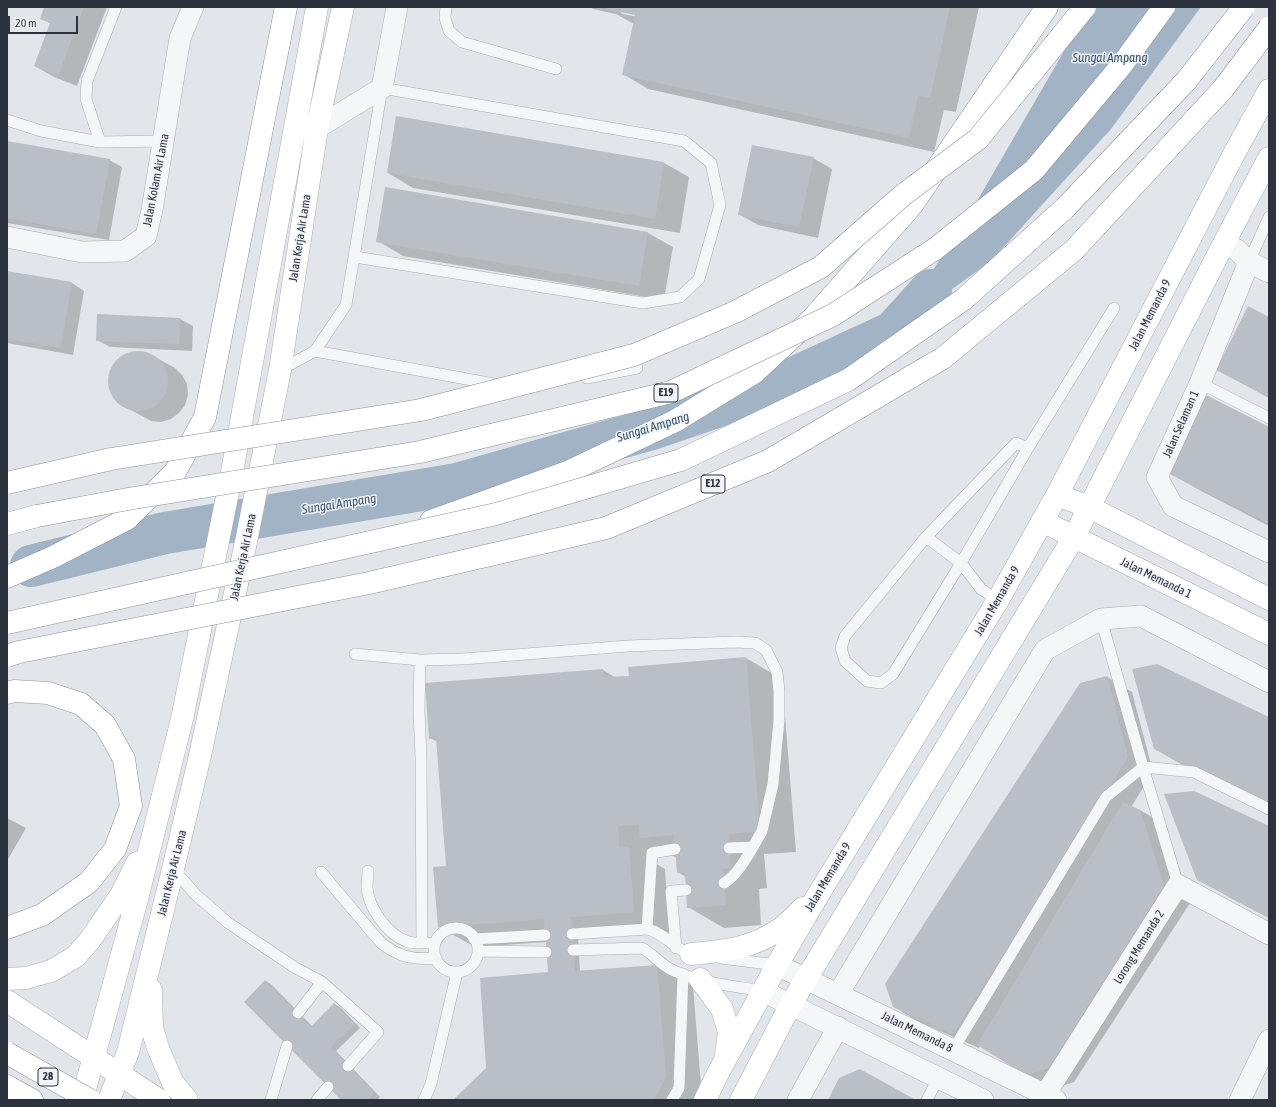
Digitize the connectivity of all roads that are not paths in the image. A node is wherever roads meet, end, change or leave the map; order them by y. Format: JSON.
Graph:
{"nodes":[{"id":1,"x":116,"y":7,"type":"edge"},
{"id":2,"x":193,"y":7,"type":"edge"},
{"id":3,"x":286,"y":7,"type":"edge"},
{"id":4,"x":317,"y":7,"type":"edge"},
{"id":5,"x":343,"y":7,"type":"edge"},
{"id":6,"x":397,"y":7,"type":"edge"},
{"id":7,"x":446,"y":7,"type":"edge"},
{"id":8,"x":1047,"y":7,"type":"edge"},
{"id":9,"x":1085,"y":7,"type":"edge"},
{"id":10,"x":1164,"y":7,"type":"edge"},
{"id":11,"x":1244,"y":7,"type":"edge"},
{"id":12,"x":1269,"y":28,"type":"edge"},
{"id":13,"x":556,"y":69,"type":"dead end"},
{"id":14,"x":382,"y":88,"type":"junction"},
{"id":15,"x":1269,"y":90,"type":"edge"},
{"id":16,"x":7,"y":120,"type":"edge"},
{"id":17,"x":317,"y":128,"type":"junction"},
{"id":18,"x":164,"y":141,"type":"junction"},
{"id":19,"x":100,"y":142,"type":"junction"},
{"id":20,"x":1269,"y":158,"type":"edge"},
{"id":21,"x":1269,"y":217,"type":"edge"},
{"id":22,"x":7,"y":237,"type":"edge"},
{"id":23,"x":1224,"y":243,"type":"junction"},
{"id":24,"x":355,"y":257,"type":"junction"},
{"id":25,"x":1250,"y":262,"type":"junction"},
{"id":26,"x":1269,"y":272,"type":"edge"},
{"id":27,"x":1114,"y":308,"type":"dead end"},
{"id":28,"x":315,"y":351,"type":"junction"},
{"id":29,"x":637,"y":368,"type":"dead end"},
{"id":30,"x":280,"y":370,"type":"junction"},
{"id":31,"x":1200,"y":383,"type":"junction"},
{"id":32,"x":1269,"y":418,"type":"edge"},
{"id":33,"x":1028,"y":448,"type":"junction"},
{"id":34,"x":7,"y":483,"type":"edge"},
{"id":35,"x":1057,"y":495,"type":"junction"},
{"id":36,"x":1089,"y":507,"type":"junction"},
{"id":37,"x":1042,"y":521,"type":"junction"},
{"id":38,"x":7,"y":524,"type":"edge"},
{"id":39,"x":926,"y":537,"type":"junction"},
{"id":40,"x":1074,"y":537,"type":"junction"},
{"id":41,"x":387,"y":538,"type":"junction"},
{"id":42,"x":1153,"y":540,"type":"junction"},
{"id":43,"x":1269,"y":552,"type":"edge"},
{"id":44,"x":961,"y":562,"type":"junction"},
{"id":45,"x":1139,"y":569,"type":"junction"},
{"id":46,"x":7,"y":577,"type":"edge"},
{"id":47,"x":1269,"y":599,"type":"edge"},
{"id":48,"x":998,"y":600,"type":"junction"},
{"id":49,"x":1101,"y":619,"type":"junction"},
{"id":50,"x":7,"y":623,"type":"edge"},
{"id":51,"x":1269,"y":634,"type":"edge"},
{"id":52,"x":355,"y":654,"type":"dead end"},
{"id":53,"x":7,"y":656,"type":"edge"},
{"id":54,"x":420,"y":660,"type":"junction"},
{"id":55,"x":1269,"y":682,"type":"edge"},
{"id":56,"x":7,"y":693,"type":"edge"},
{"id":57,"x":1143,"y":767,"type":"junction"},
{"id":58,"x":1269,"y":809,"type":"edge"},
{"id":59,"x":157,"y":822,"type":"junction"},
{"id":60,"x":753,"y":847,"type":"junction"},
{"id":61,"x":729,"y":848,"type":"dead end"},
{"id":62,"x":675,"y":850,"type":"dead end"},
{"id":63,"x":174,"y":869,"type":"junction"},
{"id":64,"x":321,"y":872,"type":"dead end"},
{"id":65,"x":368,"y":872,"type":"dead end"},
{"id":66,"x":724,"y":883,"type":"dead end"},
{"id":67,"x":1178,"y":885,"type":"junction"},
{"id":68,"x":686,"y":890,"type":"dead end"},
{"id":69,"x":818,"y":895,"type":"junction"},
{"id":70,"x":7,"y":914,"type":"edge"},
{"id":71,"x":42,"y":915,"type":"junction"},
{"id":72,"x":7,"y":928,"type":"edge"},
{"id":73,"x":647,"y":929,"type":"junction"},
{"id":74,"x":572,"y":934,"type":"dead end"},
{"id":75,"x":1269,"y":934,"type":"edge"},
{"id":76,"x":545,"y":935,"type":"dead end"},
{"id":77,"x":474,"y":939,"type":"junction"},
{"id":78,"x":422,"y":943,"type":"junction"},
{"id":79,"x":435,"y":943,"type":"junction"},
{"id":80,"x":573,"y":950,"type":"dead end"},
{"id":81,"x":478,"y":951,"type":"junction"},
{"id":82,"x":683,"y":951,"type":"junction"},
{"id":83,"x":546,"y":952,"type":"dead end"},
{"id":84,"x":436,"y":958,"type":"junction"},
{"id":85,"x":150,"y":963,"type":"junction"},
{"id":86,"x":777,"y":965,"type":"junction"},
{"id":87,"x":457,"y":972,"type":"junction"},
{"id":88,"x":691,"y":977,"type":"junction"},
{"id":89,"x":7,"y":979,"type":"edge"},
{"id":90,"x":806,"y":979,"type":"junction"},
{"id":91,"x":322,"y":982,"type":"junction"},
{"id":92,"x":764,"y":991,"type":"junction"},
{"id":93,"x":838,"y":994,"type":"junction"},
{"id":94,"x":7,"y":1001,"type":"edge"},
{"id":95,"x":791,"y":1004,"type":"junction"},
{"id":96,"x":298,"y":1013,"type":"dead end"},
{"id":97,"x":838,"y":1027,"type":"junction"},
{"id":98,"x":1269,"y":1040,"type":"edge"},
{"id":99,"x":288,"y":1046,"type":"dead end"},
{"id":100,"x":953,"y":1050,"type":"junction"},
{"id":101,"x":7,"y":1053,"type":"edge"},
{"id":102,"x":94,"y":1057,"type":"junction"},
{"id":103,"x":725,"y":1060,"type":"junction"},
{"id":104,"x":348,"y":1066,"type":"dead end"},
{"id":105,"x":120,"y":1074,"type":"junction"},
{"id":106,"x":938,"y":1078,"type":"junction"},
{"id":107,"x":7,"y":1086,"type":"edge"},
{"id":108,"x":328,"y":1087,"type":"dead end"},
{"id":109,"x":1051,"y":1097,"type":"edge"},
{"id":110,"x":32,"y":1100,"type":"edge"},
{"id":111,"x":82,"y":1100,"type":"edge"},
{"id":112,"x":90,"y":1100,"type":"edge"},
{"id":113,"x":109,"y":1100,"type":"edge"},
{"id":114,"x":159,"y":1100,"type":"edge"},
{"id":115,"x":187,"y":1100,"type":"edge"},
{"id":116,"x":271,"y":1100,"type":"edge"},
{"id":117,"x":318,"y":1100,"type":"edge"},
{"id":118,"x":424,"y":1100,"type":"edge"},
{"id":119,"x":672,"y":1100,"type":"edge"},
{"id":120,"x":705,"y":1100,"type":"edge"},
{"id":121,"x":741,"y":1100,"type":"edge"},
{"id":122,"x":798,"y":1100,"type":"edge"},
{"id":123,"x":927,"y":1100,"type":"edge"},
{"id":124,"x":983,"y":1100,"type":"edge"},
{"id":125,"x":1240,"y":1100,"type":"edge"}],
"edges":[{"from":1,"to":19,"type":"lane"},
{"from":2,"to":18,"type":"street","name":"Jalan Kolam Air Lama"},
{"from":3,"to":46,"type":"main road"},
{"from":4,"to":59,"type":"main road","name":"Jalan Kerja Air Lama"},
{"from":5,"to":17,"type":"main road","name":"Jalan Kerja Air Lama"},
{"from":6,"to":14,"type":"street"},
{"from":7,"to":13,"type":"lane"},
{"from":8,"to":41,"type":"main road","bridge":true},
{"from":9,"to":34,"type":"main road","bridge":true},
{"from":10,"to":38,"type":"main road","number":"E19","bridge":true},
{"from":11,"to":41,"type":"main road","bridge":true},
{"from":12,"to":53,"type":"main road","number":"E12","bridge":true},
{"from":14,"to":17,"type":"street"},
{"from":14,"to":24,"type":"lane"},
{"from":14,"to":24,"type":"lane"},
{"from":15,"to":35,"type":"main road","name":"Jalan Memanda 9"},
{"from":16,"to":19,"type":"lane"},
{"from":17,"to":30,"type":"main road","name":"Jalan Kerja Air Lama"},
{"from":18,"to":19,"type":"lane"},
{"from":18,"to":22,"type":"street","name":"Jalan Kolam Air Lama"},
{"from":20,"to":23,"type":"main road"},
{"from":21,"to":25,"type":"lane"},
{"from":23,"to":25,"type":"street"},
{"from":23,"to":36,"type":"main road"},
{"from":24,"to":28,"type":"lane"},
{"from":25,"to":26,"type":"street"},
{"from":25,"to":31,"type":"street","name":"Jalan Selaman 1"},
{"from":27,"to":33,"type":"lane"},
{"from":28,"to":29,"type":"lane"},
{"from":28,"to":30,"type":"lane"},
{"from":30,"to":63,"type":"main road","name":"Jalan Kerja Air Lama"},
{"from":31,"to":32,"type":"lane"},
{"from":31,"to":43,"type":"street","name":"Jalan Selaman 1"},
{"from":33,"to":39,"type":"lane"},
{"from":33,"to":44,"type":"lane"},
{"from":35,"to":36,"type":"main road"},
{"from":35,"to":37,"type":"main road","name":"Jalan Memanda 9"},
{"from":36,"to":40,"type":"main road"},
{"from":36,"to":42,"type":"main road"},
{"from":37,"to":40,"type":"main road","name":"Jalan Memanda 1"},
{"from":37,"to":48,"type":"main road","name":"Jalan Memanda 9"},
{"from":39,"to":44,"type":"lane"},
{"from":39,"to":44,"type":"lane"},
{"from":40,"to":45,"type":"main road","name":"Jalan Memanda 1"},
{"from":40,"to":90,"type":"main road"},
{"from":41,"to":50,"type":"main road","bridge":true},
{"from":42,"to":45,"type":"main road"},
{"from":42,"to":47,"type":"main road"},
{"from":44,"to":48,"type":"lane"},
{"from":45,"to":51,"type":"main road","name":"Jalan Memanda 1"},
{"from":48,"to":69,"type":"main road","name":"Jalan Memanda 9"},
{"from":49,"to":55,"type":"street"},
{"from":49,"to":57,"type":"lane"},
{"from":49,"to":93,"type":"street"},
{"from":52,"to":54,"type":"lane"},
{"from":54,"to":60,"type":"lane"},
{"from":54,"to":78,"type":"lane"},
{"from":56,"to":71,"type":"main road"},
{"from":57,"to":58,"type":"lane"},
{"from":57,"to":67,"type":"lane"},
{"from":57,"to":100,"type":"lane"},
{"from":59,"to":89,"type":"main road"},
{"from":59,"to":102,"type":"main road","name":"Jalan Kerja Air Lama"},
{"from":60,"to":61,"type":"lane"},
{"from":60,"to":66,"type":"lane"},
{"from":62,"to":73,"type":"lane"},
{"from":63,"to":85,"type":"main road","name":"Jalan Kerja Air Lama"},
{"from":63,"to":91,"type":"lane"},
{"from":64,"to":84,"type":"lane"},
{"from":65,"to":78,"type":"lane"},
{"from":67,"to":75,"type":"street"},
{"from":67,"to":109,"type":"street","name":"Lorong Memanda 2"},
{"from":68,"to":82,"type":"lane"},
{"from":69,"to":82,"type":"main road"},
{"from":69,"to":86,"type":"main road","name":"Jalan Memanda 9"},
{"from":70,"to":71,"type":"main road"},
{"from":71,"to":72,"type":"main road"},
{"from":73,"to":74,"type":"lane"},
{"from":73,"to":82,"type":"lane"},
{"from":76,"to":77,"type":"lane"},
{"from":77,"to":79,"type":"lane"},
{"from":77,"to":81,"type":"lane"},
{"from":78,"to":79,"type":"lane"},
{"from":79,"to":84,"type":"lane"},
{"from":80,"to":88,"type":"lane"},
{"from":81,"to":83,"type":"lane"},
{"from":81,"to":87,"type":"lane"},
{"from":82,"to":86,"type":"lane"},
{"from":84,"to":87,"type":"lane"},
{"from":85,"to":105,"type":"main road","name":"Jalan Kerja Air Lama"},
{"from":85,"to":115,"type":"main road"},
{"from":86,"to":90,"type":"street","name":"Jalan Memanda 8"},
{"from":86,"to":92,"type":"main road","name":"Jalan Memanda 9"},
{"from":87,"to":118,"type":"lane"},
{"from":88,"to":92,"type":"lane"},
{"from":88,"to":103,"type":"main road"},
{"from":88,"to":119,"type":"lane"},
{"from":90,"to":93,"type":"street","name":"Jalan Memanda 8"},
{"from":90,"to":95,"type":"main road"},
{"from":91,"to":96,"type":"lane"},
{"from":91,"to":104,"type":"lane"},
{"from":92,"to":95,"type":"street"},
{"from":92,"to":103,"type":"main road","name":"Jalan Memanda 9"},
{"from":93,"to":100,"type":"street","name":"Jalan Memanda 8"},
{"from":94,"to":102,"type":"main road"},
{"from":95,"to":97,"type":"street"},
{"from":95,"to":121,"type":"main road"},
{"from":97,"to":106,"type":"street"},
{"from":97,"to":122,"type":"street"},
{"from":98,"to":125,"type":"street"},
{"from":99,"to":116,"type":"lane"},
{"from":100,"to":109,"type":"street","name":"Jalan Memanda 8"},
{"from":101,"to":112,"type":"main road","number":"28","bridge":true},
{"from":102,"to":105,"type":"main road"},
{"from":102,"to":111,"type":"main road","name":"Jalan Kerja Air Lama"},
{"from":103,"to":120,"type":"main road","name":"Jalan Memanda 9"},
{"from":105,"to":113,"type":"main road","name":"Jalan Kerja Air Lama"},
{"from":105,"to":114,"type":"main road"},
{"from":106,"to":123,"type":"lane"},
{"from":106,"to":124,"type":"street"},
{"from":107,"to":110,"type":"main road","number":"28"},
{"from":108,"to":117,"type":"lane"}]}
